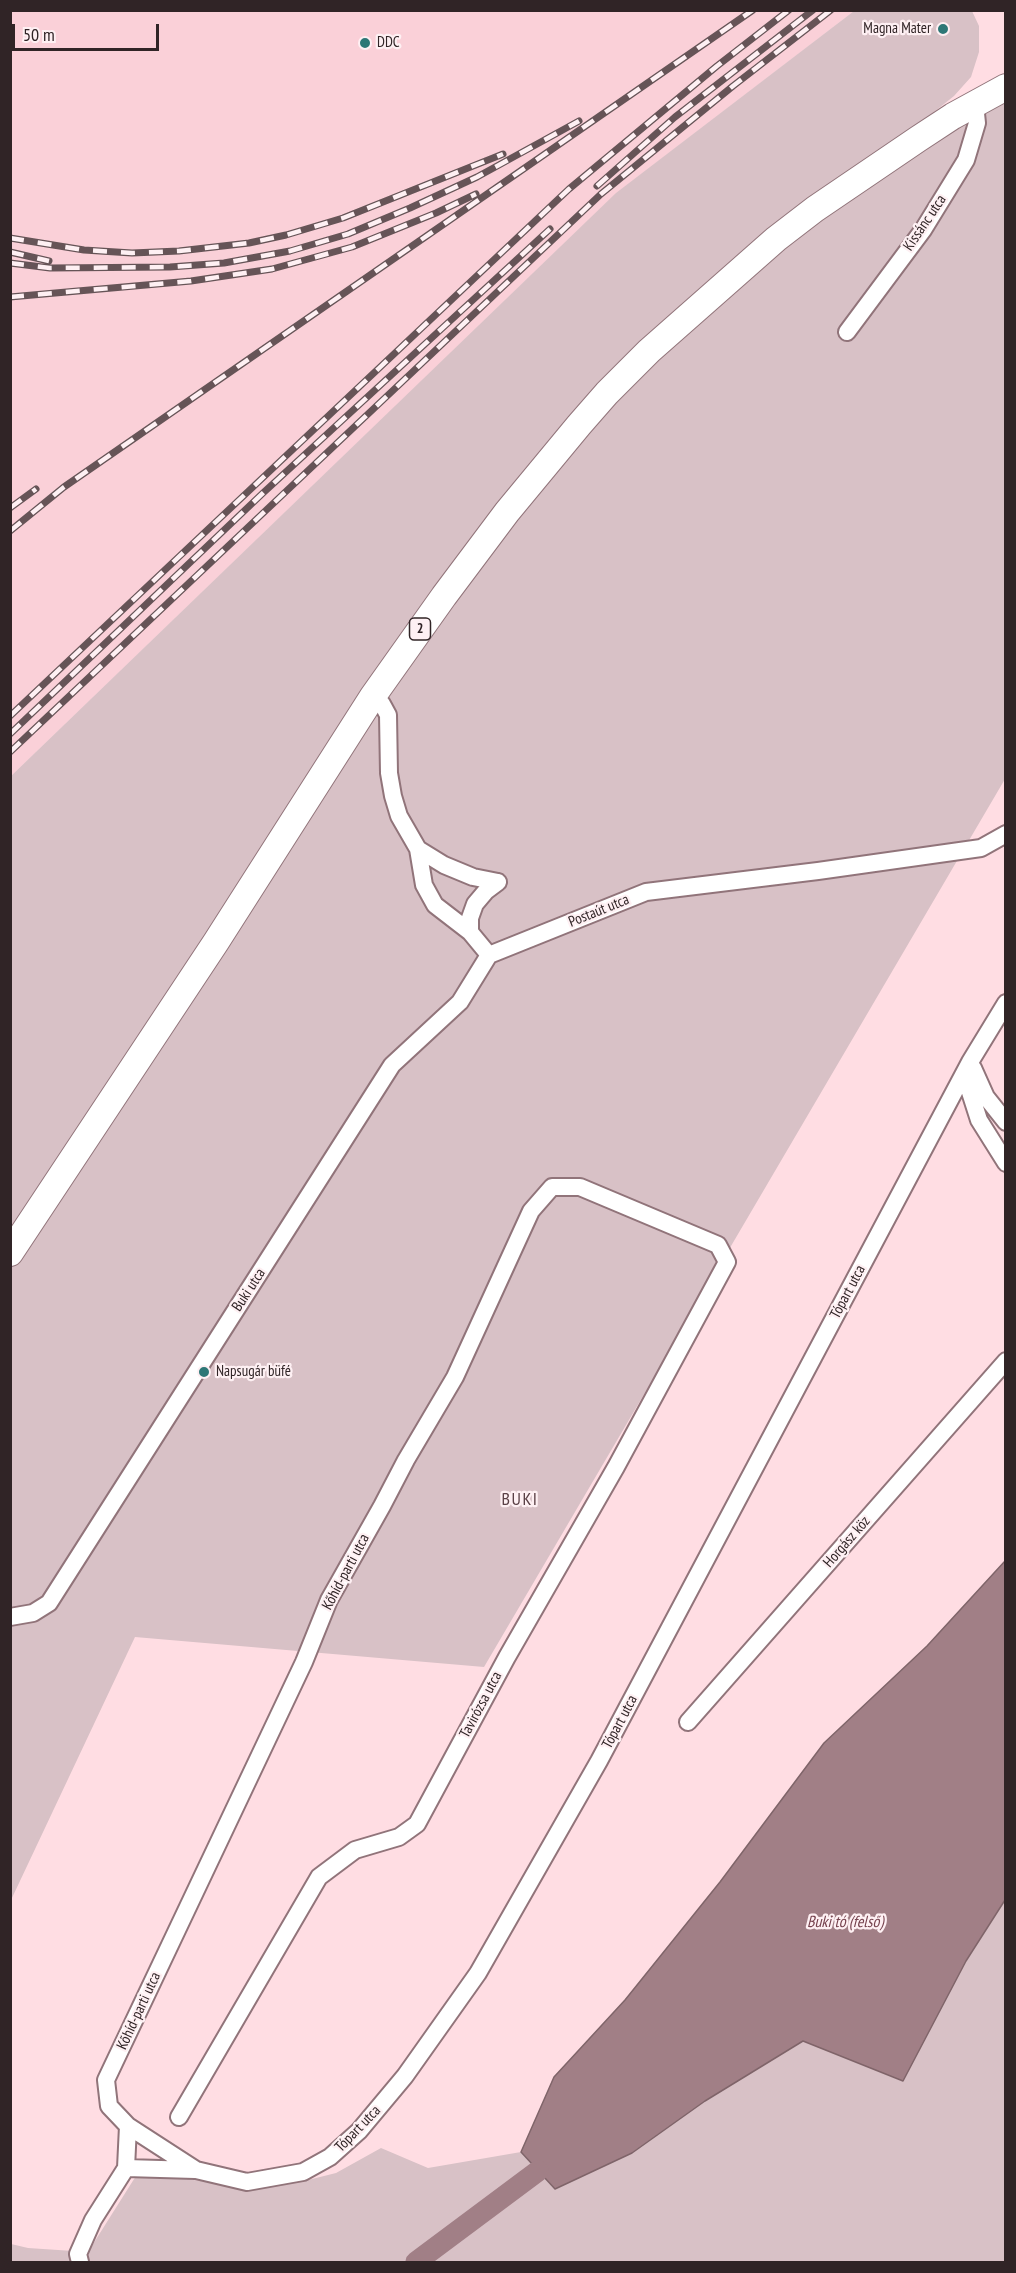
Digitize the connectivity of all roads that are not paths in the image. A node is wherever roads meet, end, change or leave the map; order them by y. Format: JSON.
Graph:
{"nodes":[{"id":1,"x":1005,"y":87,"type":"edge"},
{"id":2,"x":975,"y":104,"type":"junction"},
{"id":3,"x":848,"y":332,"type":"dead end"},
{"id":4,"x":373,"y":696,"type":"junction"},
{"id":5,"x":1005,"y":834,"type":"edge"},
{"id":6,"x":418,"y":849,"type":"junction"},
{"id":7,"x":470,"y":932,"type":"junction"},
{"id":8,"x":489,"y":955,"type":"junction"},
{"id":9,"x":1005,"y":1003,"type":"edge"},
{"id":10,"x":970,"y":1062,"type":"junction"},
{"id":11,"x":1005,"y":1122,"type":"edge"},
{"id":12,"x":1005,"y":1163,"type":"edge"},
{"id":13,"x":718,"y":1245,"type":"joint"},
{"id":14,"x":10,"y":1253,"type":"edge"},
{"id":15,"x":1005,"y":1361,"type":"edge"},
{"id":16,"x":10,"y":1617,"type":"edge"},
{"id":17,"x":688,"y":1722,"type":"dead end"},
{"id":18,"x":179,"y":2117,"type":"dead end"},
{"id":19,"x":128,"y":2126,"type":"junction"},
{"id":20,"x":126,"y":2168,"type":"junction"},
{"id":21,"x":196,"y":2170,"type":"junction"},
{"id":22,"x":80,"y":2262,"type":"edge"}],
"edges":[{"from":1,"to":2,"type":"main road","number":"2"},
{"from":2,"to":3,"type":"street","name":"Kissánc utca"},
{"from":2,"to":4,"type":"main road","number":"2"},
{"from":4,"to":6,"type":"street"},
{"from":4,"to":14,"type":"main road","number":"2"},
{"from":5,"to":8,"type":"street","name":"Postaút utca"},
{"from":6,"to":7,"type":"street"},
{"from":6,"to":7,"type":"street"},
{"from":7,"to":8,"type":"street"},
{"from":8,"to":16,"type":"street","name":"Buki utca"},
{"from":9,"to":10,"type":"street","name":"Tópart utca"},
{"from":10,"to":11,"type":"street"},
{"from":10,"to":12,"type":"street"},
{"from":10,"to":21,"type":"street","name":"Tópart utca"},
{"from":13,"to":18,"type":"street","name":"Tavirózsa utca"},
{"from":13,"to":19,"type":"street","name":"Kőhíd-parti utca"},
{"from":15,"to":17,"type":"street","name":"Horgász köz"},
{"from":19,"to":20,"type":"street"},
{"from":19,"to":21,"type":"street","name":"Tópart utca"},
{"from":20,"to":21,"type":"street"},
{"from":20,"to":22,"type":"street"}]}
